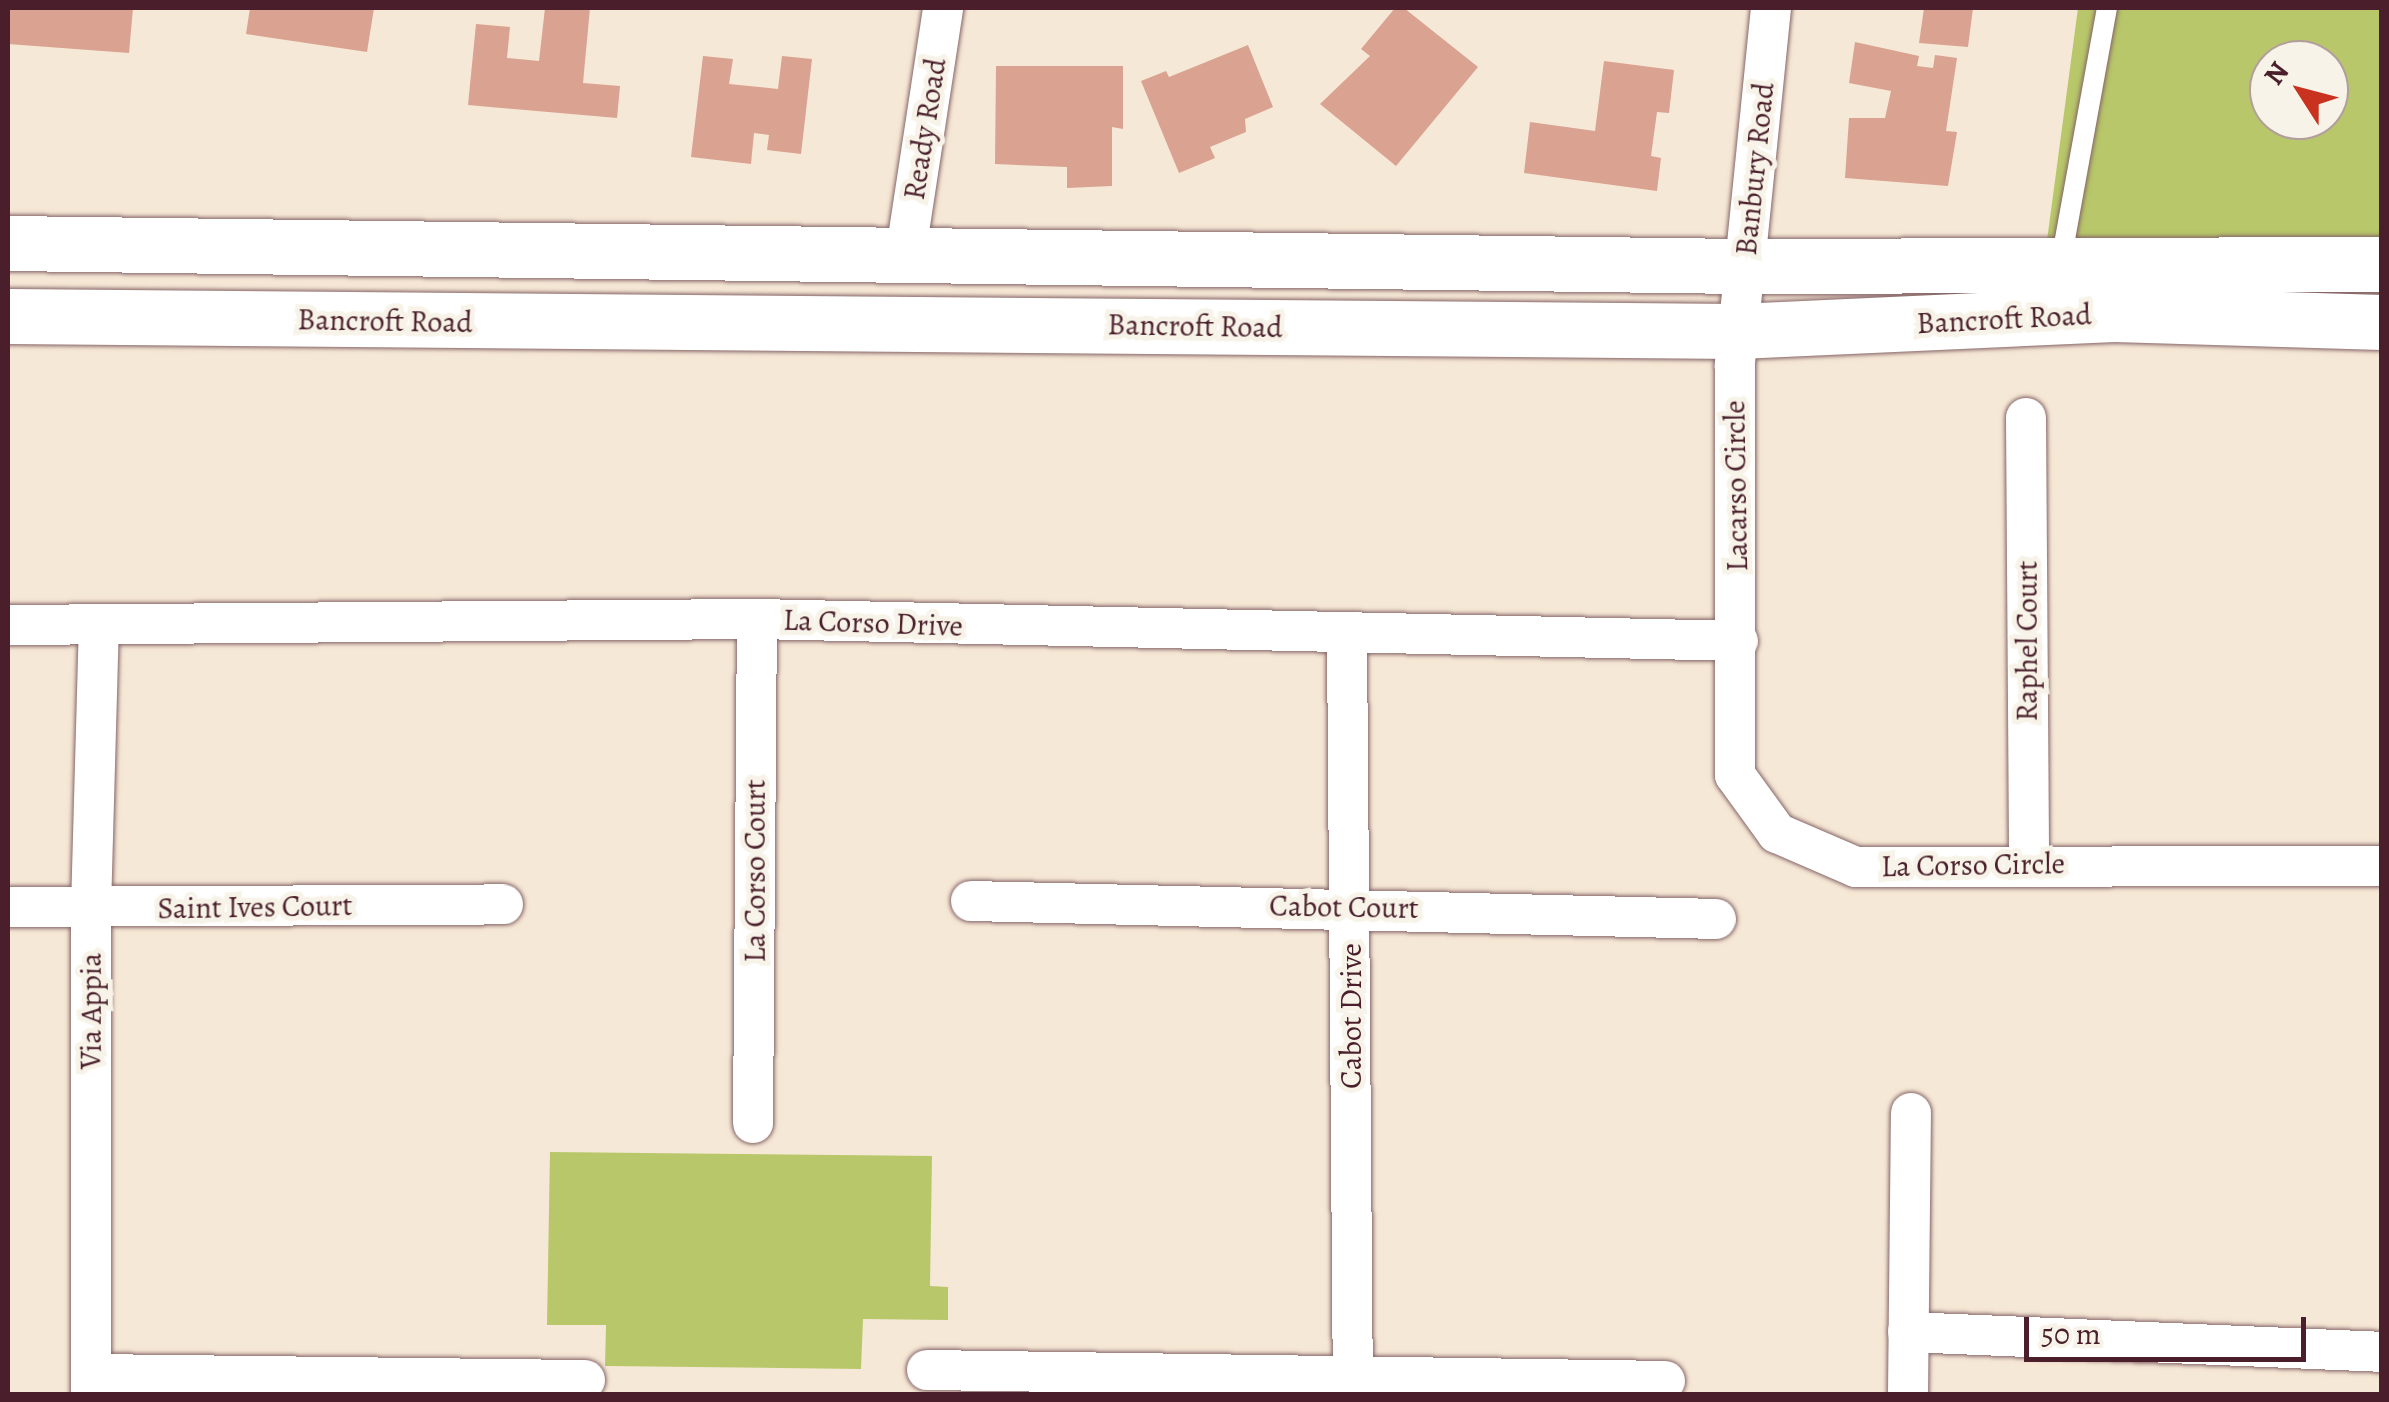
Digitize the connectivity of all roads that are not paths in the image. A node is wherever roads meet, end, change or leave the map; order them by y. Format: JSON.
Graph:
{"nodes":[{"id":1,"x":943,"y":8,"type":"edge"},
{"id":2,"x":1772,"y":8,"type":"edge"},
{"id":3,"x":2107,"y":8,"type":"edge"},
{"id":4,"x":8,"y":243,"type":"edge"},
{"id":5,"x":906,"y":251,"type":"junction"},
{"id":6,"x":2061,"y":263,"type":"junction"},
{"id":7,"x":2382,"y":264,"type":"edge"},
{"id":8,"x":1745,"y":266,"type":"junction"},
{"id":9,"x":8,"y":316,"type":"edge"},
{"id":10,"x":2382,"y":322,"type":"edge"},
{"id":11,"x":1738,"y":331,"type":"junction"},
{"id":12,"x":2026,"y":418,"type":"dead end"},
{"id":13,"x":757,"y":619,"type":"junction"},
{"id":14,"x":8,"y":625,"type":"edge"},
{"id":15,"x":100,"y":627,"type":"junction"},
{"id":16,"x":1347,"y":637,"type":"junction"},
{"id":17,"x":1738,"y":642,"type":"junction"},
{"id":18,"x":2029,"y":863,"type":"junction"},
{"id":19,"x":2382,"y":866,"type":"edge"},
{"id":20,"x":971,"y":902,"type":"dead end"},
{"id":21,"x":503,"y":904,"type":"dead end"},
{"id":22,"x":8,"y":906,"type":"edge"},
{"id":23,"x":1350,"y":906,"type":"junction"},
{"id":24,"x":90,"y":908,"type":"junction"},
{"id":25,"x":1716,"y":919,"type":"dead end"},
{"id":26,"x":1911,"y":1113,"type":"dead end"},
{"id":27,"x":753,"y":1123,"type":"dead end"},
{"id":28,"x":1908,"y":1332,"type":"junction"},
{"id":29,"x":2382,"y":1352,"type":"edge"},
{"id":30,"x":927,"y":1370,"type":"dead end"},
{"id":31,"x":585,"y":1380,"type":"dead end"},
{"id":32,"x":1665,"y":1381,"type":"dead end"},
{"id":33,"x":91,"y":1384,"type":"edge"},
{"id":34,"x":1353,"y":1386,"type":"edge"},
{"id":35,"x":1908,"y":1394,"type":"edge"}],
"edges":[{"from":1,"to":5,"type":"street","name":"Ready Road"},
{"from":2,"to":8,"type":"street","name":"Banbury Road"},
{"from":3,"to":6,"type":"lane"},
{"from":4,"to":5,"type":"main road","name":"Bancroft Road"},
{"from":5,"to":8,"type":"main road","name":"Bancroft Road"},
{"from":6,"to":7,"type":"main road","name":"Bancroft Road"},
{"from":6,"to":8,"type":"main road","name":"Bancroft Road"},
{"from":8,"to":11,"type":"street","name":"Banbury Road"},
{"from":9,"to":11,"type":"main road","name":"Bancroft Road"},
{"from":10,"to":11,"type":"main road","name":"Bancroft Road"},
{"from":11,"to":17,"type":"street","name":"Lacarso Circle"},
{"from":12,"to":18,"type":"street","name":"Raphel Court"},
{"from":13,"to":15,"type":"street","name":"La Corso Drive"},
{"from":13,"to":16,"type":"street","name":"La Corso Drive"},
{"from":13,"to":27,"type":"street","name":"La Corso Court"},
{"from":14,"to":15,"type":"street","name":"La Corso Drive"},
{"from":15,"to":24,"type":"street","name":"Via Appia"},
{"from":16,"to":17,"type":"street","name":"La Corso Drive"},
{"from":16,"to":23,"type":"street","name":"Cabot Drive"},
{"from":17,"to":18,"type":"street","name":"La Corso Circle"},
{"from":18,"to":19,"type":"street","name":"La Corso Circle"},
{"from":20,"to":23,"type":"street","name":"Cabot Court"},
{"from":21,"to":24,"type":"street","name":"Saint Ives Court"},
{"from":22,"to":24,"type":"street","name":"Saint Ives Court"},
{"from":23,"to":25,"type":"street","name":"Cabot Court"},
{"from":23,"to":34,"type":"street","name":"Cabot Drive"},
{"from":24,"to":33,"type":"street","name":"Via Appia"},
{"from":26,"to":28,"type":"street"},
{"from":28,"to":29,"type":"street"},
{"from":28,"to":35,"type":"street"},
{"from":30,"to":34,"type":"street"},
{"from":31,"to":33,"type":"street"},
{"from":32,"to":34,"type":"street"}]}
